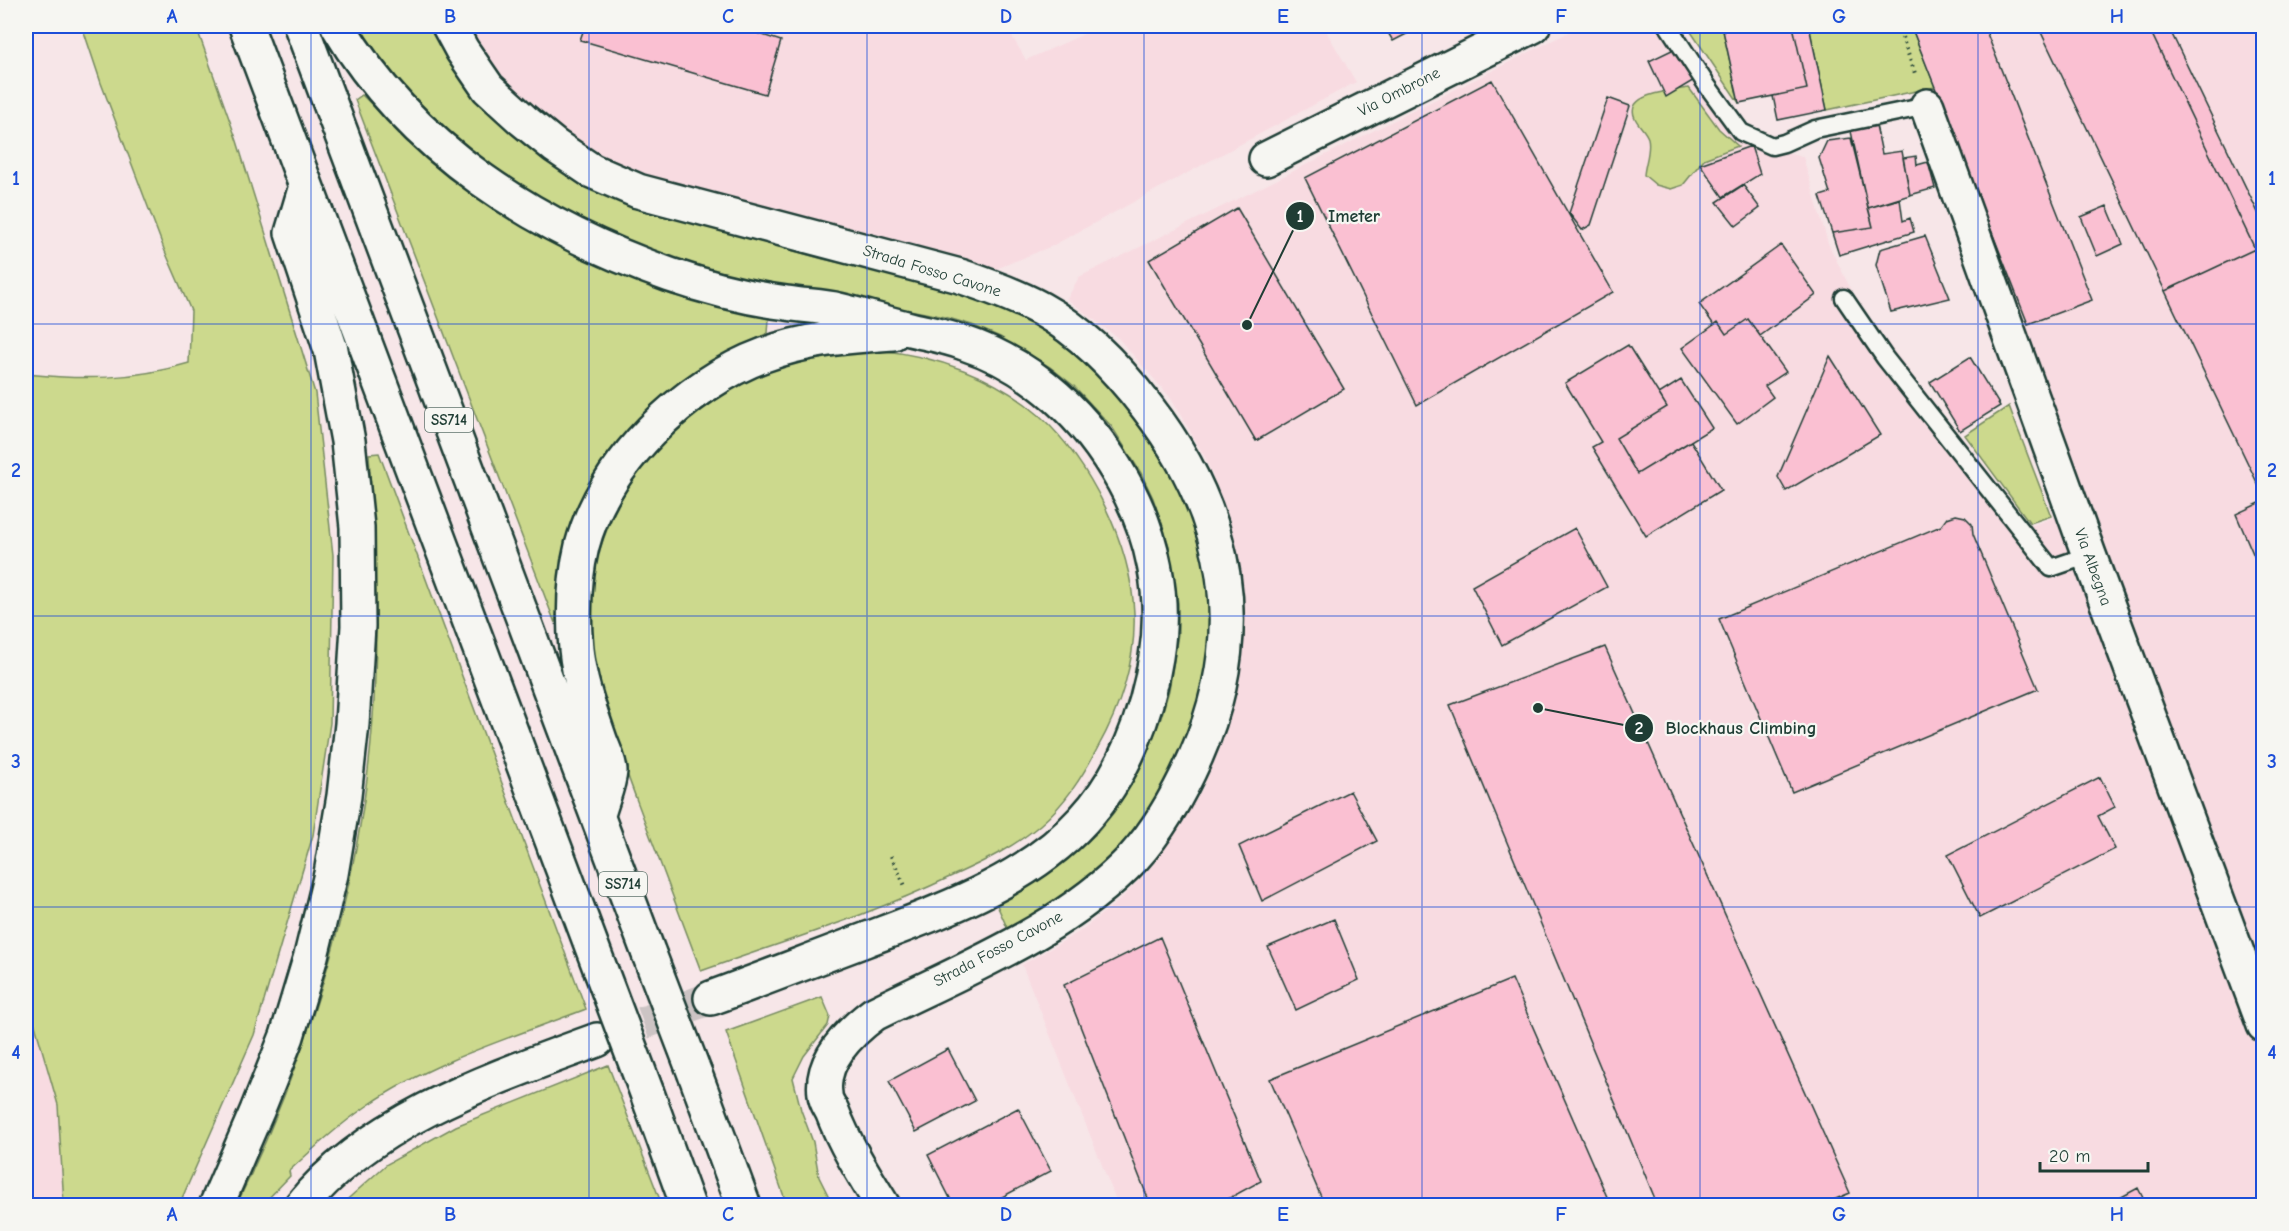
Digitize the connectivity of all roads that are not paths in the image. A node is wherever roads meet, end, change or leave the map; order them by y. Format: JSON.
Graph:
{"nodes":[{"id":1,"x":246,"y":26,"type":"edge"},
{"id":2,"x":301,"y":26,"type":"edge"},
{"id":3,"x":338,"y":26,"type":"edge"},
{"id":4,"x":449,"y":26,"type":"edge"},
{"id":5,"x":1533,"y":26,"type":"edge"},
{"id":6,"x":1668,"y":26,"type":"edge"},
{"id":7,"x":1927,"y":106,"type":"joint"},
{"id":8,"x":1266,"y":159,"type":"dead end"},
{"id":9,"x":306,"y":186,"type":"junction"},
{"id":10,"x":1844,"y":298,"type":"dead end"},
{"id":11,"x":915,"y":331,"type":"junction"},
{"id":12,"x":2089,"y":555,"type":"junction"},
{"id":13,"x":598,"y":815,"type":"junction"},
{"id":14,"x":711,"y":998,"type":"tunnel mouth"},
{"id":15,"x":2264,"y":1025,"type":"edge"},
{"id":16,"x":597,"y":1040,"type":"tunnel mouth"},
{"id":17,"x":216,"y":1206,"type":"edge"},
{"id":18,"x":301,"y":1206,"type":"edge"},
{"id":19,"x":688,"y":1206,"type":"edge"},
{"id":20,"x":744,"y":1206,"type":"edge"},
{"id":21,"x":883,"y":1206,"type":"edge"}],
"edges":[{"from":1,"to":9,"type":"main road","number":"SS714"},
{"from":2,"to":13,"type":"main road","number":"SS714"},
{"from":3,"to":11,"type":"main road"},
{"from":4,"to":21,"type":"main road","name":"Strada Fosso Cavone"},
{"from":5,"to":8,"type":"main road","name":"Via Ombrone"},
{"from":6,"to":7,"type":"lane"},
{"from":7,"to":12,"type":"main road","name":"Via Albegna"},
{"from":9,"to":17,"type":"main road"},
{"from":9,"to":19,"type":"main road","number":"SS714","bridge":true},
{"from":10,"to":12,"type":"lane"},
{"from":11,"to":13,"type":"main road"},
{"from":11,"to":14,"type":"main road"},
{"from":12,"to":15,"type":"main road","name":"Via Albegna"},
{"from":13,"to":20,"type":"main road","number":"SS714","bridge":true},
{"from":16,"to":18,"type":"main road"}]}
